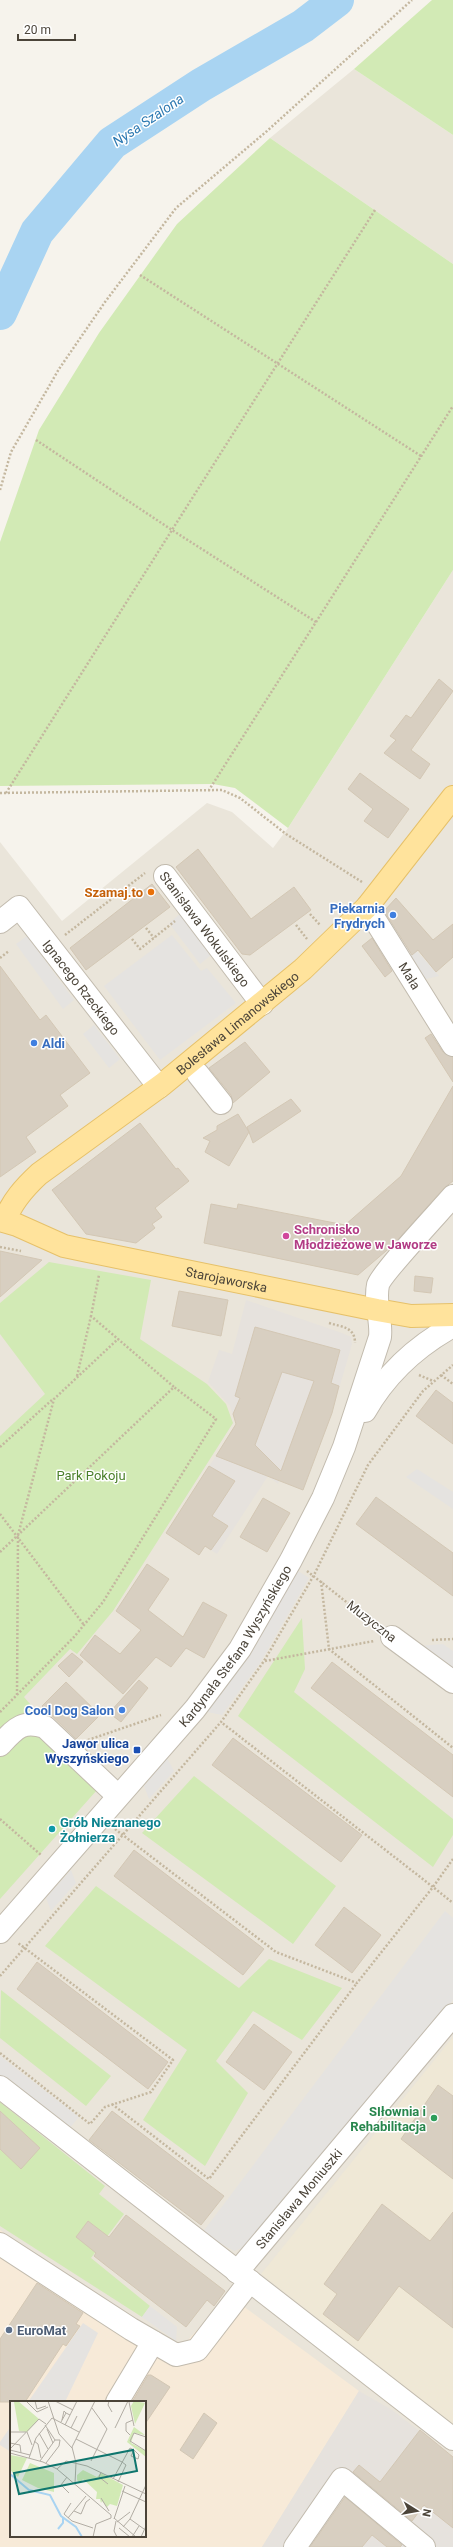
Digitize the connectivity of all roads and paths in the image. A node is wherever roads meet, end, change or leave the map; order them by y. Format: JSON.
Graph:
{"nodes":[{"id":1,"x":412,"y":0,"type":"edge"},
{"id":2,"x":375,"y":210,"type":"dead end"},
{"id":3,"x":140,"y":275,"type":"dead end"},
{"id":4,"x":278,"y":364,"type":"junction"},
{"id":5,"x":453,"y":406,"type":"edge"},
{"id":6,"x":36,"y":440,"type":"dead end"},
{"id":7,"x":421,"y":456,"type":"junction"},
{"id":8,"x":0,"y":490,"type":"edge"},
{"id":9,"x":172,"y":530,"type":"junction"},
{"id":10,"x":316,"y":622,"type":"junction"},
{"id":11,"x":209,"y":790,"type":"junction"},
{"id":12,"x":0,"y":793,"type":"edge"},
{"id":13,"x":6,"y":793,"type":"junction"},
{"id":14,"x":453,"y":797,"type":"edge"},
{"id":15,"x":165,"y":876,"type":"joint"},
{"id":16,"x":372,"y":901,"type":"junction"},
{"id":17,"x":190,"y":909,"type":"junction"},
{"id":18,"x":310,"y":914,"type":"dead end"},
{"id":19,"x":0,"y":922,"type":"edge"},
{"id":20,"x":296,"y":925,"type":"dead end"},
{"id":21,"x":146,"y":928,"type":"dead end"},
{"id":22,"x":322,"y":928,"type":"dead end"},
{"id":23,"x":154,"y":938,"type":"junction"},
{"id":24,"x":132,"y":939,"type":"dead end"},
{"id":25,"x":312,"y":945,"type":"dead end"},
{"id":26,"x":50,"y":946,"type":"junction"},
{"id":27,"x":9,"y":951,"type":"dead end"},
{"id":28,"x":0,"y":958,"type":"edge"},
{"id":29,"x":262,"y":1004,"type":"junction"},
{"id":30,"x":453,"y":1045,"type":"edge"},
{"id":31,"x":198,"y":1074,"type":"dead end"},
{"id":32,"x":159,"y":1087,"type":"junction"},
{"id":33,"x":221,"y":1103,"type":"dead end"},
{"id":34,"x":453,"y":1196,"type":"edge"},
{"id":35,"x":2,"y":1221,"type":"edge"},
{"id":36,"x":0,"y":1247,"type":"edge"},
{"id":37,"x":29,"y":1253,"type":"dead end"},
{"id":38,"x":100,"y":1271,"type":"dead end"},
{"id":39,"x":377,"y":1310,"type":"junction"},
{"id":40,"x":453,"y":1315,"type":"edge"},
{"id":41,"x":91,"y":1316,"type":"junction"},
{"id":42,"x":322,"y":1321,"type":"dead end"},
{"id":43,"x":453,"y":1326,"type":"edge"},
{"id":44,"x":118,"y":1339,"type":"junction"},
{"id":45,"x":355,"y":1348,"type":"dead end"},
{"id":46,"x":453,"y":1366,"type":"edge"},
{"id":47,"x":440,"y":1375,"type":"junction"},
{"id":48,"x":77,"y":1377,"type":"junction"},
{"id":49,"x":453,"y":1384,"type":"edge"},
{"id":50,"x":174,"y":1387,"type":"junction"},
{"id":51,"x":54,"y":1399,"type":"junction"},
{"id":52,"x":0,"y":1447,"type":"edge"},
{"id":53,"x":344,"y":1447,"type":"junction"},
{"id":54,"x":0,"y":1514,"type":"edge"},
{"id":55,"x":18,"y":1535,"type":"junction"},
{"id":56,"x":0,"y":1552,"type":"edge"},
{"id":57,"x":291,"y":1560,"type":"junction"},
{"id":58,"x":314,"y":1575,"type":"junction"},
{"id":59,"x":321,"y":1581,"type":"junction"},
{"id":60,"x":84,"y":1625,"type":"junction"},
{"id":61,"x":392,"y":1637,"type":"junction"},
{"id":62,"x":329,"y":1649,"type":"junction"},
{"id":63,"x":264,"y":1661,"type":"junction"},
{"id":64,"x":453,"y":1682,"type":"edge"},
{"id":65,"x":17,"y":1696,"type":"junction"},
{"id":66,"x":0,"y":1712,"type":"edge"},
{"id":67,"x":161,"y":1720,"type":"dead end"},
{"id":68,"x":221,"y":1722,"type":"junction"},
{"id":69,"x":0,"y":1744,"type":"edge"},
{"id":70,"x":67,"y":1748,"type":"junction"},
{"id":71,"x":453,"y":1748,"type":"edge"},
{"id":72,"x":118,"y":1796,"type":"junction"},
{"id":73,"x":0,"y":1819,"type":"edge"},
{"id":74,"x":126,"y":1839,"type":"dead end"},
{"id":75,"x":44,"y":1858,"type":"dead end"},
{"id":76,"x":453,"y":1859,"type":"edge"},
{"id":77,"x":433,"y":1887,"type":"junction"},
{"id":78,"x":453,"y":1903,"type":"edge"},
{"id":79,"x":1,"y":1931,"type":"edge"},
{"id":80,"x":24,"y":1948,"type":"junction"},
{"id":81,"x":0,"y":1976,"type":"edge"},
{"id":82,"x":357,"y":1983,"type":"junction"},
{"id":83,"x":453,"y":2014,"type":"edge"},
{"id":84,"x":0,"y":2053,"type":"edge"},
{"id":85,"x":0,"y":2087,"type":"edge"},
{"id":86,"x":112,"y":2104,"type":"junction"},
{"id":87,"x":0,"y":2244,"type":"edge"},
{"id":88,"x":244,"y":2276,"type":"junction"},
{"id":89,"x":153,"y":2342,"type":"junction"},
{"id":90,"x":118,"y":2401,"type":"edge"},
{"id":91,"x":453,"y":2439,"type":"edge"},
{"id":92,"x":295,"y":2547,"type":"edge"},
{"id":93,"x":424,"y":2547,"type":"edge"}],
"edges":[{"from":1,"to":8,"type":"path"},
{"from":2,"to":4,"type":"path"},
{"from":3,"to":4,"type":"path"},
{"from":4,"to":7,"type":"path"},
{"from":4,"to":9,"type":"path"},
{"from":5,"to":7,"type":"path"},
{"from":6,"to":9,"type":"path"},
{"from":7,"to":10,"type":"path"},
{"from":9,"to":10,"type":"path"},
{"from":9,"to":13,"type":"path"},
{"from":10,"to":11,"type":"path"},
{"from":11,"to":13,"type":"path"},
{"from":11,"to":16,"type":"path"},
{"from":12,"to":13,"type":"path"},
{"from":14,"to":16,"type":"main road","name":"Bolesława Limanowskiego"},
{"from":15,"to":17,"type":"street","name":"Stanisława Wokulskiego"},
{"from":15,"to":26,"type":"path","name":"Stanisława Wokulskiego"},
{"from":16,"to":29,"type":"main road","name":"Bolesława Limanowskiego"},
{"from":16,"to":30,"type":"street","name":"Mała"},
{"from":17,"to":23,"type":"path"},
{"from":17,"to":29,"type":"street","name":"Stanisława Wokulskiego"},
{"from":18,"to":22,"type":"path"},
{"from":19,"to":26,"type":"street","name":"Ignacego Rzeckiego"},
{"from":20,"to":25,"type":"path"},
{"from":21,"to":23,"type":"path"},
{"from":23,"to":24,"type":"path"},
{"from":26,"to":32,"type":"street","name":"Ignacego Rzeckiego"},
{"from":27,"to":28,"type":"path"},
{"from":29,"to":32,"type":"main road","name":"Bolesława Limanowskiego"},
{"from":31,"to":33,"type":"street"},
{"from":32,"to":35,"type":"main road","name":"Bolesława Limanowskiego"},
{"from":34,"to":39,"type":"street"},
{"from":35,"to":39,"type":"main road","name":"Starojaworska"},
{"from":36,"to":37,"type":"path"},
{"from":38,"to":41,"type":"path"},
{"from":39,"to":40,"type":"main road","name":"Starojaworska"},
{"from":39,"to":53,"type":"street","name":"Kardynała Stefana Wyszyńskiego"},
{"from":41,"to":44,"type":"path"},
{"from":41,"to":48,"type":"path"},
{"from":42,"to":45,"type":"path"},
{"from":43,"to":53,"type":"street"},
{"from":44,"to":48,"type":"path"},
{"from":44,"to":50,"type":"path"},
{"from":46,"to":47,"type":"path"},
{"from":47,"to":49,"type":"path"},
{"from":47,"to":58,"type":"path"},
{"from":48,"to":51,"type":"path"},
{"from":50,"to":55,"type":"path"},
{"from":50,"to":60,"type":"path"},
{"from":51,"to":52,"type":"path"},
{"from":51,"to":55,"type":"path"},
{"from":53,"to":57,"type":"street","name":"Kardynała Stefana Wyszyńskiego"},
{"from":54,"to":55,"type":"path"},
{"from":55,"to":56,"type":"path"},
{"from":55,"to":60,"type":"path"},
{"from":55,"to":65,"type":"path"},
{"from":57,"to":58,"type":"path","name":"Muzyczna"},
{"from":57,"to":72,"type":"street","name":"Kardynała Stefana Wyszyńskiego"},
{"from":58,"to":59,"type":"path","name":"Muzyczna"},
{"from":58,"to":63,"type":"path"},
{"from":59,"to":61,"type":"path","name":"Muzyczna"},
{"from":59,"to":62,"type":"path"},
{"from":60,"to":65,"type":"path"},
{"from":61,"to":62,"type":"path"},
{"from":61,"to":64,"type":"street","name":"Muzyczna"},
{"from":62,"to":63,"type":"path"},
{"from":62,"to":71,"type":"path"},
{"from":63,"to":68,"type":"path"},
{"from":65,"to":66,"type":"path"},
{"from":67,"to":70,"type":"path"},
{"from":68,"to":77,"type":"path"},
{"from":68,"to":80,"type":"path"},
{"from":69,"to":70,"type":"street"},
{"from":70,"to":72,"type":"street"},
{"from":72,"to":79,"type":"street","name":"Kardynała Stefana Wyszyńskiego"},
{"from":73,"to":75,"type":"path"},
{"from":74,"to":82,"type":"path"},
{"from":76,"to":77,"type":"path"},
{"from":77,"to":78,"type":"path"},
{"from":77,"to":82,"type":"path"},
{"from":79,"to":80,"type":"path"},
{"from":80,"to":81,"type":"path"},
{"from":80,"to":86,"type":"path"},
{"from":82,"to":86,"type":"path"},
{"from":83,"to":88,"type":"street","name":"Stanisława Moniuszki"},
{"from":84,"to":86,"type":"path"},
{"from":85,"to":88,"type":"street"},
{"from":87,"to":89,"type":"street"},
{"from":88,"to":89,"type":"street"},
{"from":88,"to":91,"type":"street"},
{"from":89,"to":90,"type":"street"},
{"from":92,"to":93,"type":"street"}]}
